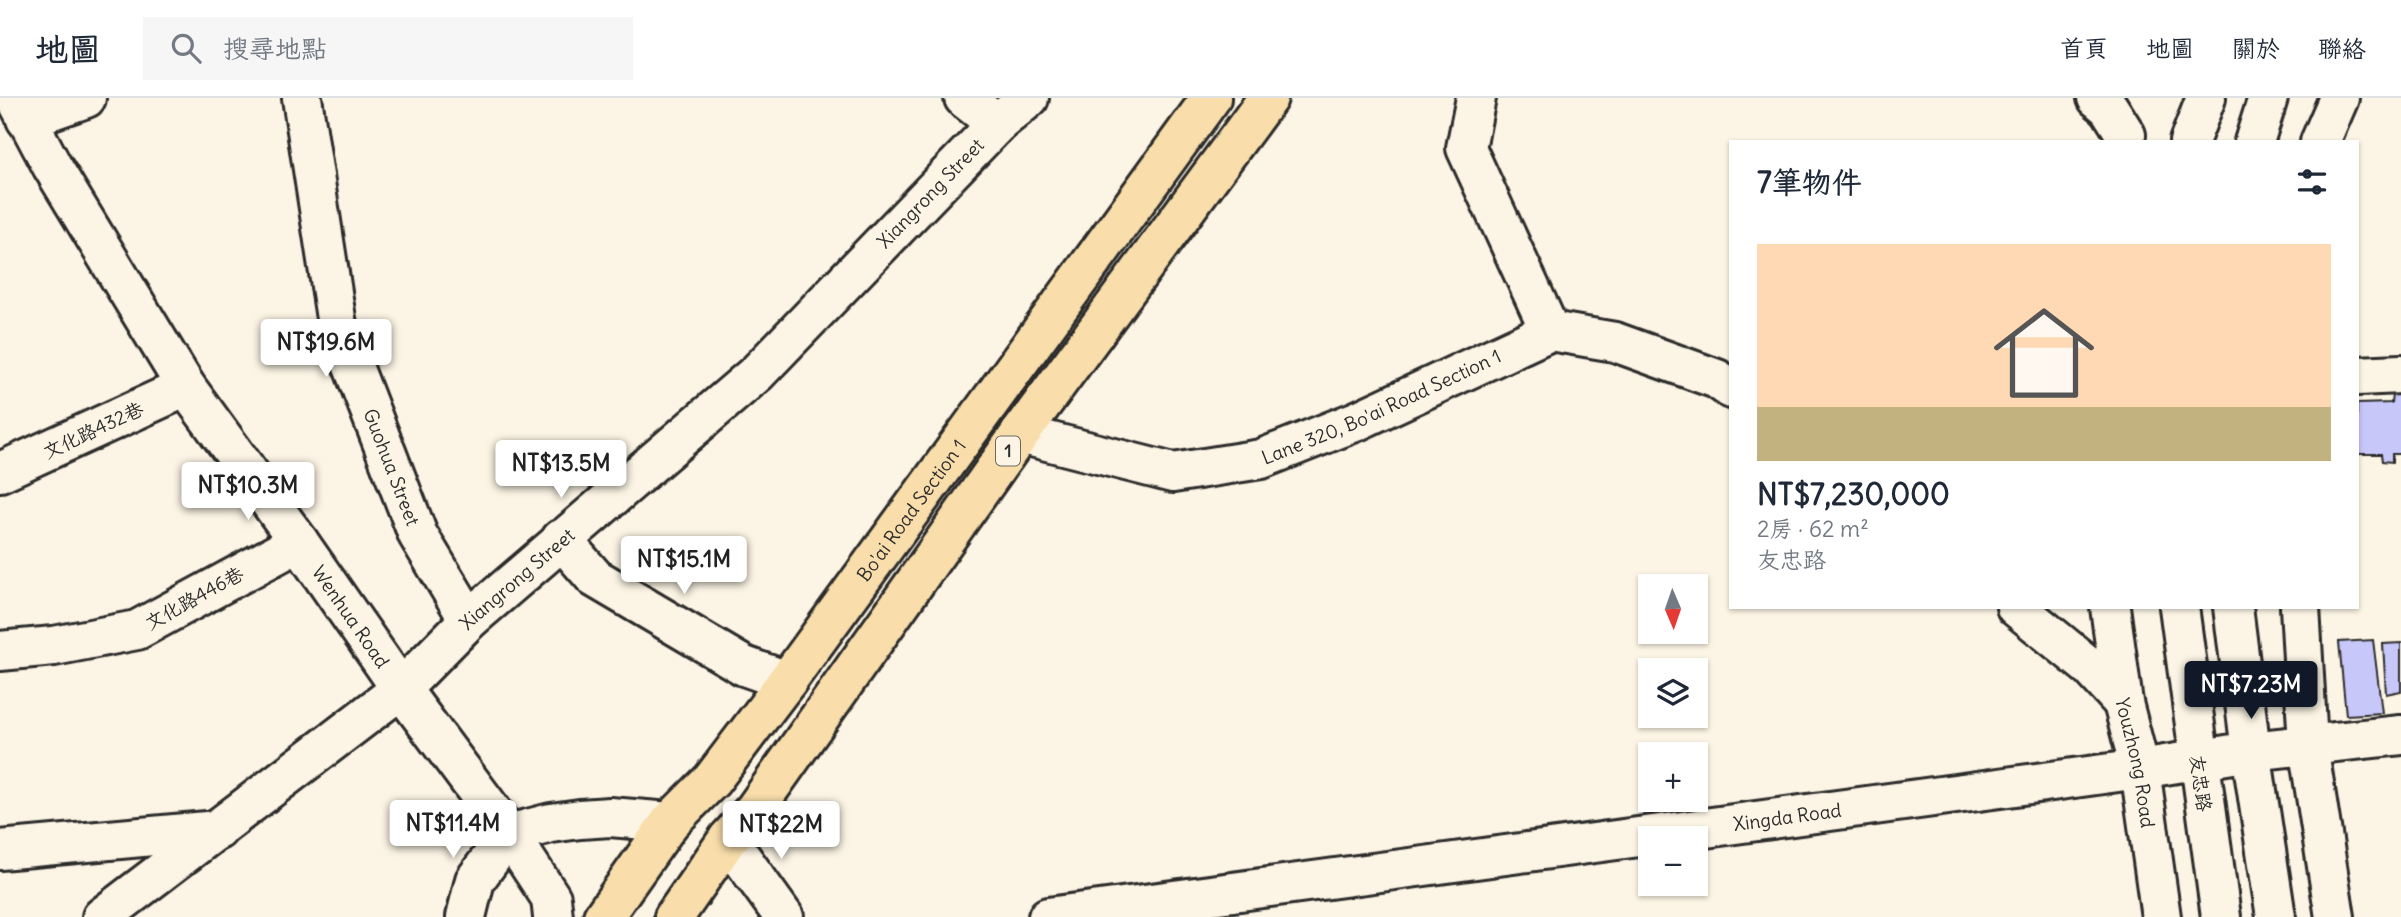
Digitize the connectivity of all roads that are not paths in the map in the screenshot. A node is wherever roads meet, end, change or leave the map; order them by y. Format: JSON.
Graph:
{"nodes":[{"id":1,"x":86,"y":98,"type":"edge"},
{"id":2,"x":302,"y":98,"type":"edge"},
{"id":3,"x":964,"y":98,"type":"edge"},
{"id":4,"x":1029,"y":98,"type":"edge"},
{"id":5,"x":1211,"y":98,"type":"edge"},
{"id":6,"x":1268,"y":98,"type":"edge"},
{"id":7,"x":1476,"y":98,"type":"edge"},
{"id":8,"x":2097,"y":98,"type":"edge"},
{"id":9,"x":2141,"y":98,"type":"edge"},
{"id":10,"x":2206,"y":98,"type":"edge"},
{"id":11,"x":2268,"y":98,"type":"edge"},
{"id":12,"x":2339,"y":98,"type":"edge"},
{"id":13,"x":18,"y":104,"type":"edge"},
{"id":14,"x":997,"y":124,"type":"junction"},
{"id":15,"x":2125,"y":138,"type":"edge"},
{"id":16,"x":2190,"y":140,"type":"edge"},
{"id":17,"x":2256,"y":140,"type":"edge"},
{"id":18,"x":2321,"y":140,"type":"edge"},
{"id":19,"x":1550,"y":331,"type":"junction"},
{"id":20,"x":2401,"y":374,"type":"edge"},
{"id":21,"x":2359,"y":376,"type":"edge"},
{"id":22,"x":186,"y":387,"type":"junction"},
{"id":23,"x":1729,"y":388,"type":"edge"},
{"id":24,"x":1020,"y":434,"type":"junction"},
{"id":25,"x":0,"y":472,"type":"edge"},
{"id":26,"x":561,"y":539,"type":"junction"},
{"id":27,"x":299,"y":542,"type":"junction"},
{"id":28,"x":2018,"y":609,"type":"edge"},
{"id":29,"x":2110,"y":609,"type":"edge"},
{"id":30,"x":2179,"y":609,"type":"edge"},
{"id":31,"x":2233,"y":609,"type":"edge"},
{"id":32,"x":2300,"y":609,"type":"edge"},
{"id":33,"x":469,"y":620,"type":"junction"},
{"id":34,"x":0,"y":651,"type":"edge"},
{"id":35,"x":788,"y":681,"type":"junction"},
{"id":36,"x":401,"y":690,"type":"junction"},
{"id":37,"x":2123,"y":703,"type":"junction"},
{"id":38,"x":2401,"y":735,"type":"edge"},
{"id":39,"x":2308,"y":744,"type":"junction"},
{"id":40,"x":2251,"y":751,"type":"junction"},
{"id":41,"x":2198,"y":760,"type":"junction"},
{"id":42,"x":2140,"y":769,"type":"junction"},
{"id":43,"x":670,"y":822,"type":"junction"},
{"id":44,"x":218,"y":830,"type":"junction"},
{"id":45,"x":509,"y":834,"type":"junction"},
{"id":46,"x":728,"y":839,"type":"junction"},
{"id":47,"x":0,"y":850,"type":"edge"},
{"id":48,"x":102,"y":917,"type":"edge"},
{"id":49,"x":466,"y":917,"type":"edge"},
{"id":50,"x":553,"y":917,"type":"edge"},
{"id":51,"x":603,"y":917,"type":"edge"},
{"id":52,"x":674,"y":917,"type":"edge"},
{"id":53,"x":783,"y":917,"type":"edge"},
{"id":54,"x":1048,"y":917,"type":"edge"},
{"id":55,"x":2161,"y":917,"type":"edge"},
{"id":56,"x":2221,"y":917,"type":"edge"},
{"id":57,"x":2276,"y":917,"type":"edge"},
{"id":58,"x":2335,"y":917,"type":"edge"}],
"edges":[{"from":1,"to":13,"type":"street"},
{"from":2,"to":33,"type":"street","name":"Guohua Street"},
{"from":3,"to":14,"type":"street"},
{"from":4,"to":14,"type":"street","name":"Xiangrong Street"},
{"from":5,"to":35,"type":"main road","name":"Bo'ai Road Section 1","number":"1"},
{"from":6,"to":24,"type":"main road","number":"1"},
{"from":7,"to":19,"type":"street"},
{"from":8,"to":15,"type":"street"},
{"from":9,"to":15,"type":"street"},
{"from":10,"to":16,"type":"street"},
{"from":11,"to":17,"type":"street"},
{"from":12,"to":18,"type":"street"},
{"from":13,"to":22,"type":"street","name":"Wenhua Road"},
{"from":14,"to":26,"type":"street","name":"Xiangrong Street"},
{"from":19,"to":23,"type":"street"},
{"from":19,"to":24,"type":"street","name":"Lane 320, Bo'ai Road Section 1"},
{"from":20,"to":21,"type":"street"},
{"from":22,"to":25,"type":"street","name":"文化路432巷"},
{"from":22,"to":27,"type":"street","name":"Wenhua Road"},
{"from":24,"to":46,"type":"main road","number":"1"},
{"from":26,"to":33,"type":"street","name":"Xiangrong Street"},
{"from":26,"to":35,"type":"street"},
{"from":27,"to":34,"type":"street","name":"文化路446巷"},
{"from":27,"to":36,"type":"street","name":"Wenhua Road"},
{"from":28,"to":37,"type":"street"},
{"from":29,"to":37,"type":"street","name":"Youzhong Road"},
{"from":30,"to":41,"type":"street","name":"友忠路"},
{"from":31,"to":40,"type":"street"},
{"from":32,"to":39,"type":"street"},
{"from":33,"to":36,"type":"street","name":"Xiangrong Street"},
{"from":35,"to":43,"type":"main road","name":"Bo'ai Road Section 1","number":"1"},
{"from":36,"to":44,"type":"street","name":"Xiangrong Street"},
{"from":36,"to":45,"type":"street","name":"Wenhua Road"},
{"from":37,"to":42,"type":"street","name":"Youzhong Road"},
{"from":38,"to":39,"type":"street","name":"Xingda Road"},
{"from":39,"to":40,"type":"street","name":"Xingda Road"},
{"from":39,"to":58,"type":"street"},
{"from":40,"to":41,"type":"street","name":"Xingda Road"},
{"from":40,"to":57,"type":"street"},
{"from":41,"to":42,"type":"street","name":"Xingda Road"},
{"from":41,"to":56,"type":"street","name":"友忠路"},
{"from":42,"to":54,"type":"street","name":"Xingda Road"},
{"from":42,"to":55,"type":"street","name":"Youzhong Road"},
{"from":43,"to":45,"type":"street"},
{"from":43,"to":51,"type":"main road","name":"Bo'ai Road Section 1","number":"1"},
{"from":44,"to":47,"type":"street"},
{"from":44,"to":48,"type":"street","name":"Xiangrong Street"},
{"from":45,"to":49,"type":"street"},
{"from":45,"to":50,"type":"street","name":"Wenhua Road"},
{"from":46,"to":52,"type":"main road","number":"1"},
{"from":46,"to":53,"type":"street"}]}
